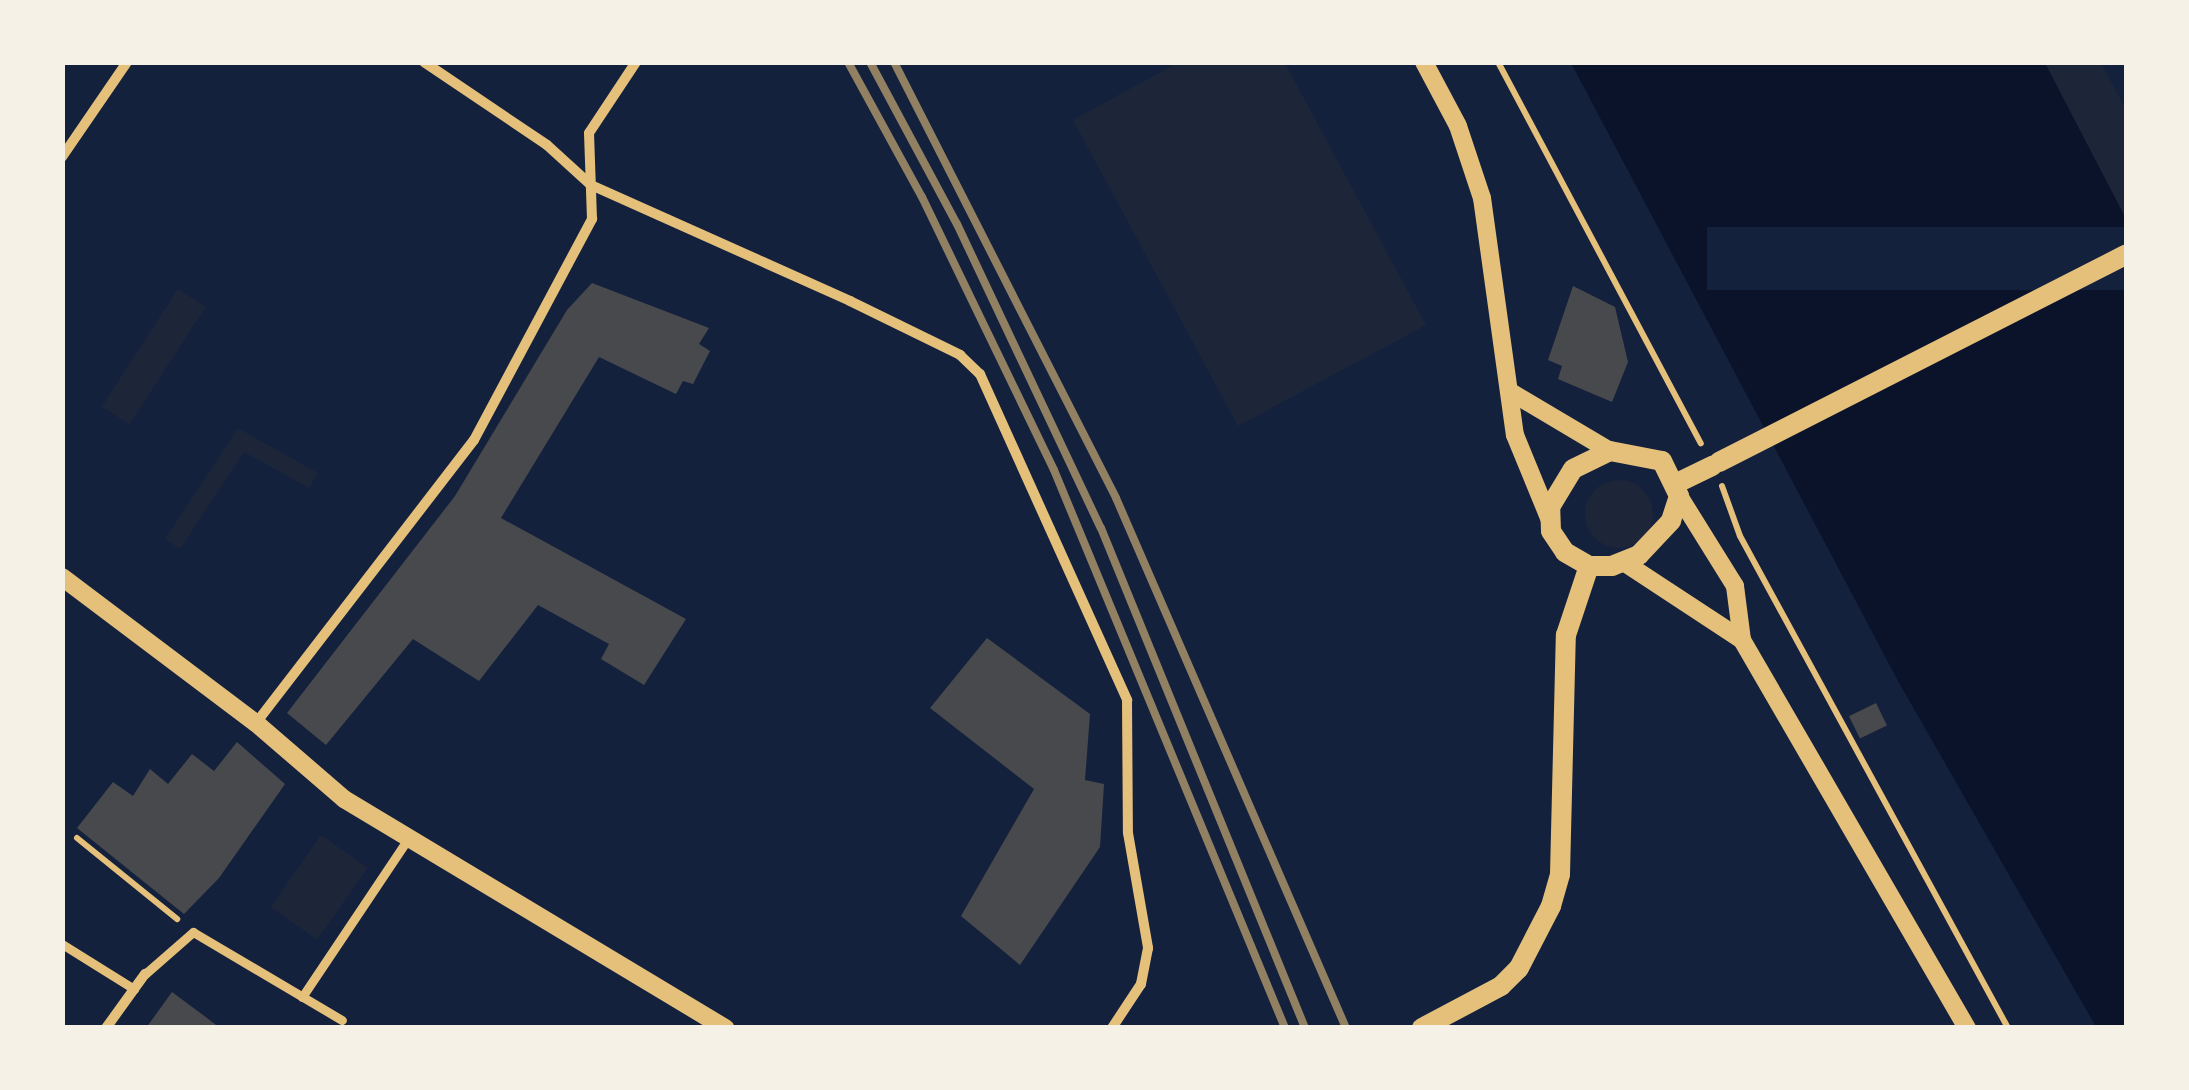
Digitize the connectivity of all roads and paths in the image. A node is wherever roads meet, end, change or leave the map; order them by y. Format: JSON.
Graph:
{"nodes":[{"id":1,"x":127,"y":62,"type":"edge"},
{"id":2,"x":424,"y":62,"type":"edge"},
{"id":3,"x":636,"y":62,"type":"edge"},
{"id":4,"x":1424,"y":62,"type":"edge"},
{"id":5,"x":1498,"y":62,"type":"edge"},
{"id":6,"x":62,"y":157,"type":"edge"},
{"id":7,"x":591,"y":185,"type":"junction"},
{"id":8,"x":2126,"y":256,"type":"edge"},
{"id":9,"x":1509,"y":391,"type":"junction"},
{"id":10,"x":1700,"y":442,"type":"dead end"},
{"id":11,"x":1610,"y":451,"type":"junction"},
{"id":12,"x":1678,"y":490,"type":"junction"},
{"id":13,"x":1725,"y":494,"type":"dead end"},
{"id":14,"x":1549,"y":518,"type":"junction"},
{"id":15,"x":1625,"y":563,"type":"junction"},
{"id":16,"x":1590,"y":566,"type":"junction"},
{"id":17,"x":62,"y":576,"type":"edge"},
{"id":18,"x":1742,"y":640,"type":"junction"},
{"id":19,"x":256,"y":723,"type":"junction"},
{"id":20,"x":77,"y":838,"type":"dead end"},
{"id":21,"x":407,"y":840,"type":"junction"},
{"id":22,"x":182,"y":924,"type":"dead end"},
{"id":23,"x":62,"y":944,"type":"edge"},
{"id":24,"x":145,"y":974,"type":"joint"},
{"id":25,"x":134,"y":989,"type":"junction"},
{"id":26,"x":302,"y":997,"type":"junction"},
{"id":27,"x":342,"y":1020,"type":"dead end"},
{"id":28,"x":106,"y":1028,"type":"edge"},
{"id":29,"x":725,"y":1028,"type":"edge"},
{"id":30,"x":1112,"y":1028,"type":"edge"},
{"id":31,"x":1422,"y":1028,"type":"edge"},
{"id":32,"x":1967,"y":1028,"type":"edge"},
{"id":33,"x":2008,"y":1028,"type":"edge"}],
"edges":[{"from":1,"to":6,"type":"street"},
{"from":2,"to":7,"type":"street"},
{"from":3,"to":7,"type":"street"},
{"from":4,"to":9,"type":"street"},
{"from":5,"to":10,"type":"path"},
{"from":7,"to":19,"type":"street"},
{"from":7,"to":30,"type":"street"},
{"from":8,"to":12,"type":"main road"},
{"from":9,"to":11,"type":"street"},
{"from":9,"to":14,"type":"street"},
{"from":11,"to":12,"type":"main road"},
{"from":11,"to":14,"type":"main road"},
{"from":12,"to":15,"type":"main road"},
{"from":12,"to":18,"type":"street"},
{"from":13,"to":33,"type":"path"},
{"from":14,"to":16,"type":"main road"},
{"from":15,"to":16,"type":"main road"},
{"from":15,"to":18,"type":"street"},
{"from":16,"to":31,"type":"main road"},
{"from":17,"to":19,"type":"street"},
{"from":18,"to":32,"type":"street"},
{"from":19,"to":21,"type":"street"},
{"from":20,"to":22,"type":"path"},
{"from":21,"to":26,"type":"street"},
{"from":21,"to":29,"type":"street"},
{"from":23,"to":25,"type":"street"},
{"from":24,"to":25,"type":"street"},
{"from":24,"to":26,"type":"street"},
{"from":25,"to":28,"type":"street"},
{"from":26,"to":27,"type":"street"}]}
